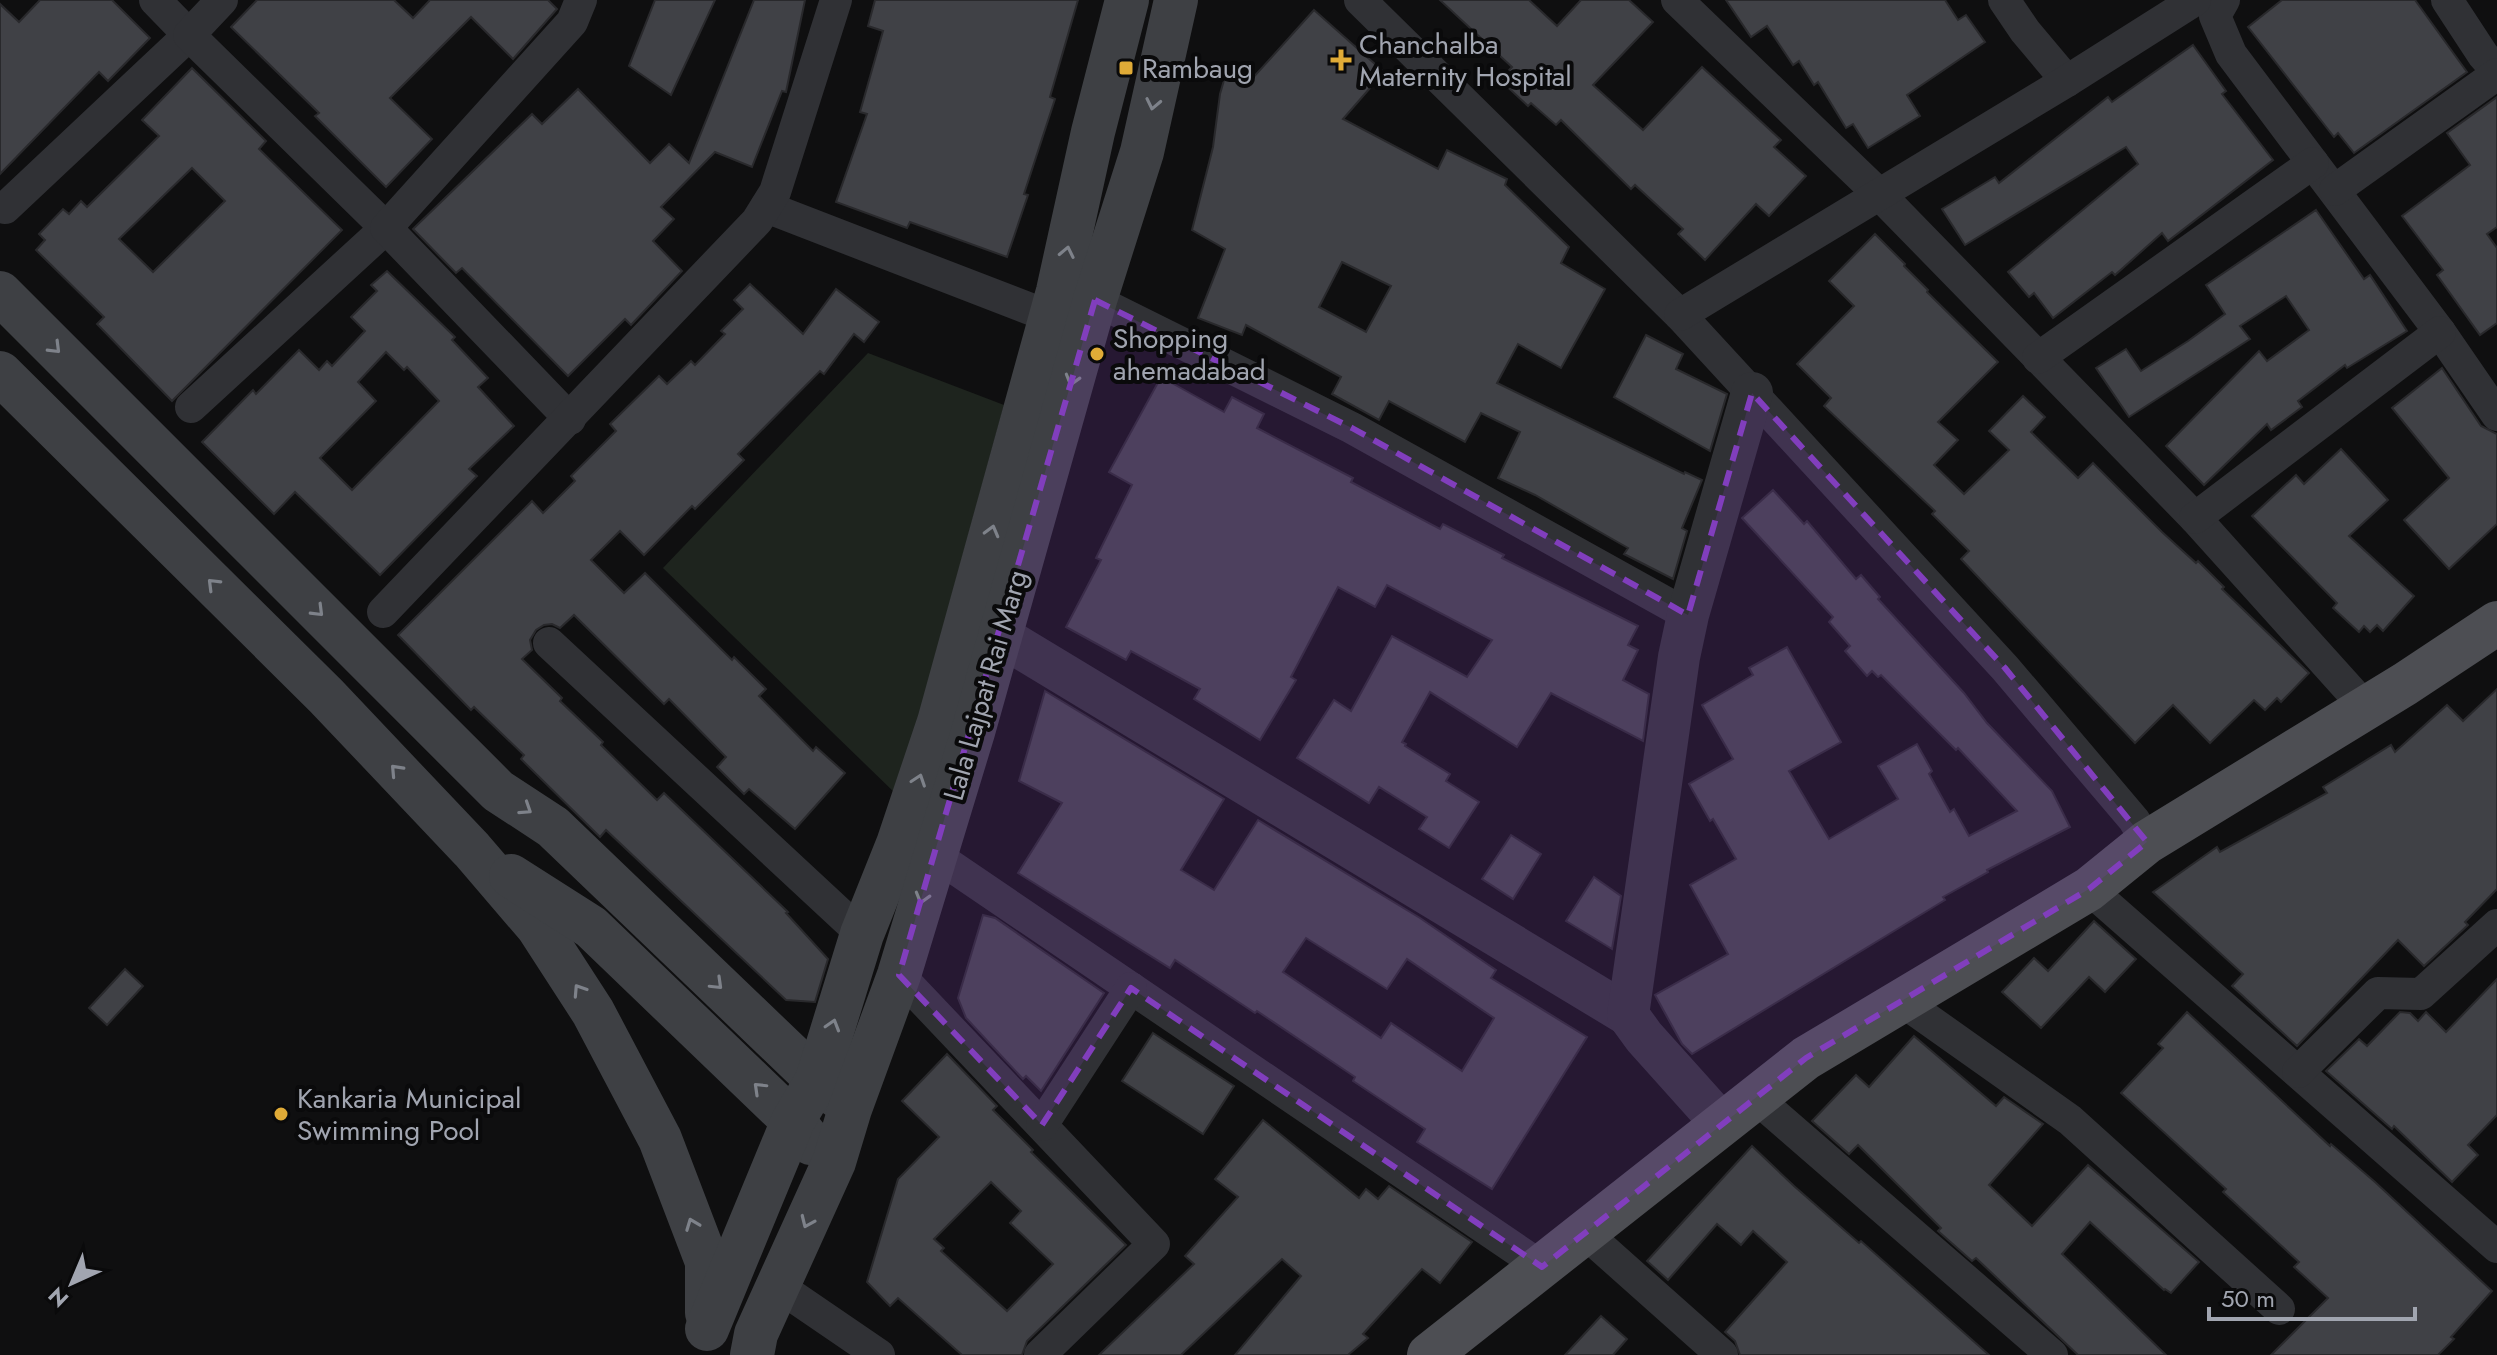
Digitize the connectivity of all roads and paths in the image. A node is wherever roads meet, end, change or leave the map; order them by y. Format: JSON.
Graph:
{"nodes":[{"id":1,"x":155,"y":0,"type":"edge"},
{"id":2,"x":222,"y":0,"type":"edge"},
{"id":3,"x":581,"y":0,"type":"edge"},
{"id":4,"x":836,"y":0,"type":"edge"},
{"id":5,"x":1127,"y":0,"type":"edge"},
{"id":6,"x":1176,"y":0,"type":"edge"},
{"id":7,"x":1360,"y":0,"type":"edge"},
{"id":8,"x":1677,"y":0,"type":"edge"},
{"id":9,"x":2004,"y":0,"type":"edge"},
{"id":10,"x":2195,"y":0,"type":"edge"},
{"id":11,"x":2224,"y":0,"type":"edge"},
{"id":12,"x":2447,"y":0,"type":"edge"},
{"id":13,"x":189,"y":35,"type":"junction"},
{"id":14,"x":2494,"y":62,"type":"edge"},
{"id":15,"x":2067,"y":81,"type":"junction"},
{"id":16,"x":2313,"y":163,"type":"junction"},
{"id":17,"x":2335,"y":190,"type":"junction"},
{"id":18,"x":1879,"y":194,"type":"junction"},
{"id":19,"x":766,"y":207,"type":"junction"},
{"id":20,"x":5,"y":208,"type":"dead end"},
{"id":21,"x":386,"y":228,"type":"junction"},
{"id":22,"x":0,"y":293,"type":"edge"},
{"id":23,"x":1095,"y":300,"type":"junction"},
{"id":24,"x":1680,"y":315,"type":"junction"},
{"id":25,"x":1051,"y":317,"type":"junction"},
{"id":26,"x":2440,"y":332,"type":"junction"},
{"id":27,"x":2038,"y":358,"type":"junction"},
{"id":28,"x":0,"y":373,"type":"edge"},
{"id":29,"x":1752,"y":393,"type":"junction"},
{"id":30,"x":191,"y":407,"type":"dead end"},
{"id":31,"x":2497,"y":415,"type":"edge"},
{"id":32,"x":570,"y":419,"type":"junction"},
{"id":33,"x":2195,"y":518,"type":"junction"},
{"id":34,"x":383,"y":612,"type":"dead end"},
{"id":35,"x":1688,"y":615,"type":"junction"},
{"id":36,"x":2497,"y":623,"type":"edge"},
{"id":37,"x":999,"y":635,"type":"junction"},
{"id":38,"x":549,"y":643,"type":"dead end"},
{"id":39,"x":2366,"y":708,"type":"junction"},
{"id":40,"x":484,"y":777,"type":"junction"},
{"id":41,"x":443,"y":819,"type":"junction"},
{"id":42,"x":2147,"y":842,"type":"junction"},
{"id":43,"x":472,"y":850,"type":"junction"},
{"id":44,"x":935,"y":855,"type":"junction"},
{"id":45,"x":2089,"y":889,"type":"junction"},
{"id":46,"x":2497,"y":925,"type":"edge"},
{"id":47,"x":862,"y":934,"type":"junction"},
{"id":48,"x":899,"y":975,"type":"junction"},
{"id":49,"x":1131,"y":988,"type":"junction"},
{"id":50,"x":1902,"y":1001,"type":"junction"},
{"id":51,"x":1628,"y":1015,"type":"junction"},
{"id":52,"x":2298,"y":1072,"type":"junction"},
{"id":53,"x":817,"y":1080,"type":"junction"},
{"id":54,"x":1756,"y":1098,"type":"junction"},
{"id":55,"x":850,"y":1109,"type":"junction"},
{"id":56,"x":793,"y":1121,"type":"junction"},
{"id":57,"x":1722,"y":1124,"type":"junction"},
{"id":58,"x":1042,"y":1125,"type":"junction"},
{"id":59,"x":834,"y":1162,"type":"junction"},
{"id":60,"x":1585,"y":1233,"type":"junction"},
{"id":61,"x":2497,"y":1247,"type":"edge"},
{"id":62,"x":1542,"y":1267,"type":"junction"},
{"id":63,"x":778,"y":1286,"type":"junction"},
{"id":64,"x":2279,"y":1309,"type":"dead end"},
{"id":65,"x":705,"y":1342,"type":"edge"},
{"id":66,"x":752,"y":1355,"type":"edge"},
{"id":67,"x":879,"y":1355,"type":"edge"},
{"id":68,"x":1040,"y":1355,"type":"edge"},
{"id":69,"x":1429,"y":1355,"type":"edge"},
{"id":70,"x":1722,"y":1355,"type":"edge"},
{"id":71,"x":2052,"y":1355,"type":"edge"}],
"edges":[{"from":1,"to":13,"type":"street"},
{"from":2,"to":13,"type":"street"},
{"from":3,"to":21,"type":"street"},
{"from":4,"to":19,"type":"street"},
{"from":25,"to":5,"type":"main road","name":"Lala Lajpat Rai Marg","one_way":true},
{"from":6,"to":23,"type":"main road","name":"Lala Lajpat Rai Marg","one_way":true},
{"from":7,"to":24,"type":"street"},
{"from":8,"to":18,"type":"street"},
{"from":9,"to":15,"type":"street"},
{"from":10,"to":15,"type":"street"},
{"from":11,"to":16,"type":"street"},
{"from":12,"to":14,"type":"street"},
{"from":13,"to":20,"type":"street"},
{"from":13,"to":21,"type":"street"},
{"from":14,"to":17,"type":"street"},
{"from":15,"to":18,"type":"street"},
{"from":16,"to":17,"type":"street"},
{"from":16,"to":27,"type":"street"},
{"from":17,"to":26,"type":"street"},
{"from":18,"to":24,"type":"street"},
{"from":18,"to":27,"type":"street"},
{"from":19,"to":25,"type":"street"},
{"from":19,"to":32,"type":"street"},
{"from":21,"to":30,"type":"street"},
{"from":21,"to":32,"type":"street"},
{"from":22,"to":40,"type":"main road","one_way":true},
{"from":23,"to":35,"type":"street"},
{"from":23,"to":37,"type":"main road","name":"Lala Lajpat Rai Marg","one_way":true},
{"from":24,"to":29,"type":"street"},
{"from":47,"to":25,"type":"main road","name":"Lala Lajpat Rai Marg","one_way":true},
{"from":26,"to":31,"type":"street"},
{"from":26,"to":33,"type":"street"},
{"from":27,"to":33,"type":"street"},
{"from":41,"to":28,"type":"main road","one_way":true},
{"from":29,"to":35,"type":"street"},
{"from":29,"to":42,"type":"street"},
{"from":32,"to":34,"type":"street"},
{"from":33,"to":39,"type":"street"},
{"from":35,"to":51,"type":"street"},
{"from":36,"to":39,"type":"main road"},
{"from":37,"to":44,"type":"main road","name":"Lala Lajpat Rai Marg"},
{"from":37,"to":51,"type":"street"},
{"from":38,"to":47,"type":"street"},
{"from":39,"to":42,"type":"main road"},
{"from":40,"to":41,"type":"main road"},
{"from":40,"to":53,"type":"main road","one_way":true},
{"from":41,"to":43,"type":"main road"},
{"from":42,"to":45,"type":"main road"},
{"from":56,"to":43,"type":"main road","one_way":true},
{"from":65,"to":43,"type":"main road","one_way":true},
{"from":44,"to":48,"type":"main road","name":"Lala Lajpat Rai Marg","one_way":true},
{"from":44,"to":49,"type":"street"},
{"from":45,"to":50,"type":"main road"},
{"from":45,"to":52,"type":"street"},
{"from":46,"to":52,"type":"street"},
{"from":53,"to":47,"type":"main road","name":"Lala Lajpat Rai Marg","one_way":true},
{"from":48,"to":55,"type":"main road","name":"Lala Lajpat Rai Marg"},
{"from":48,"to":58,"type":"street"},
{"from":49,"to":58,"type":"street"},
{"from":49,"to":62,"type":"street"},
{"from":50,"to":54,"type":"main road"},
{"from":50,"to":64,"type":"street"},
{"from":51,"to":57,"type":"street"},
{"from":52,"to":61,"type":"street"},
{"from":53,"to":55,"type":"main road"},
{"from":53,"to":56,"type":"main road","name":"Lala Lajpat Rai Marg"},
{"from":54,"to":57,"type":"main road"},
{"from":54,"to":71,"type":"street"},
{"from":55,"to":59,"type":"main road","name":"Lala Lajpat Rai Marg"},
{"from":56,"to":59,"type":"main road"},
{"from":56,"to":65,"type":"main road","name":"Lala Lajpat Rai Marg"},
{"from":57,"to":60,"type":"main road"},
{"from":58,"to":68,"type":"street"},
{"from":59,"to":63,"type":"main road","name":"Lala Lajpat Rai Marg","one_way":true},
{"from":60,"to":62,"type":"main road"},
{"from":60,"to":70,"type":"street"},
{"from":62,"to":69,"type":"main road"},
{"from":63,"to":66,"type":"main road","name":"Lala Lajpat Rai Marg"},
{"from":63,"to":67,"type":"street"}]}
